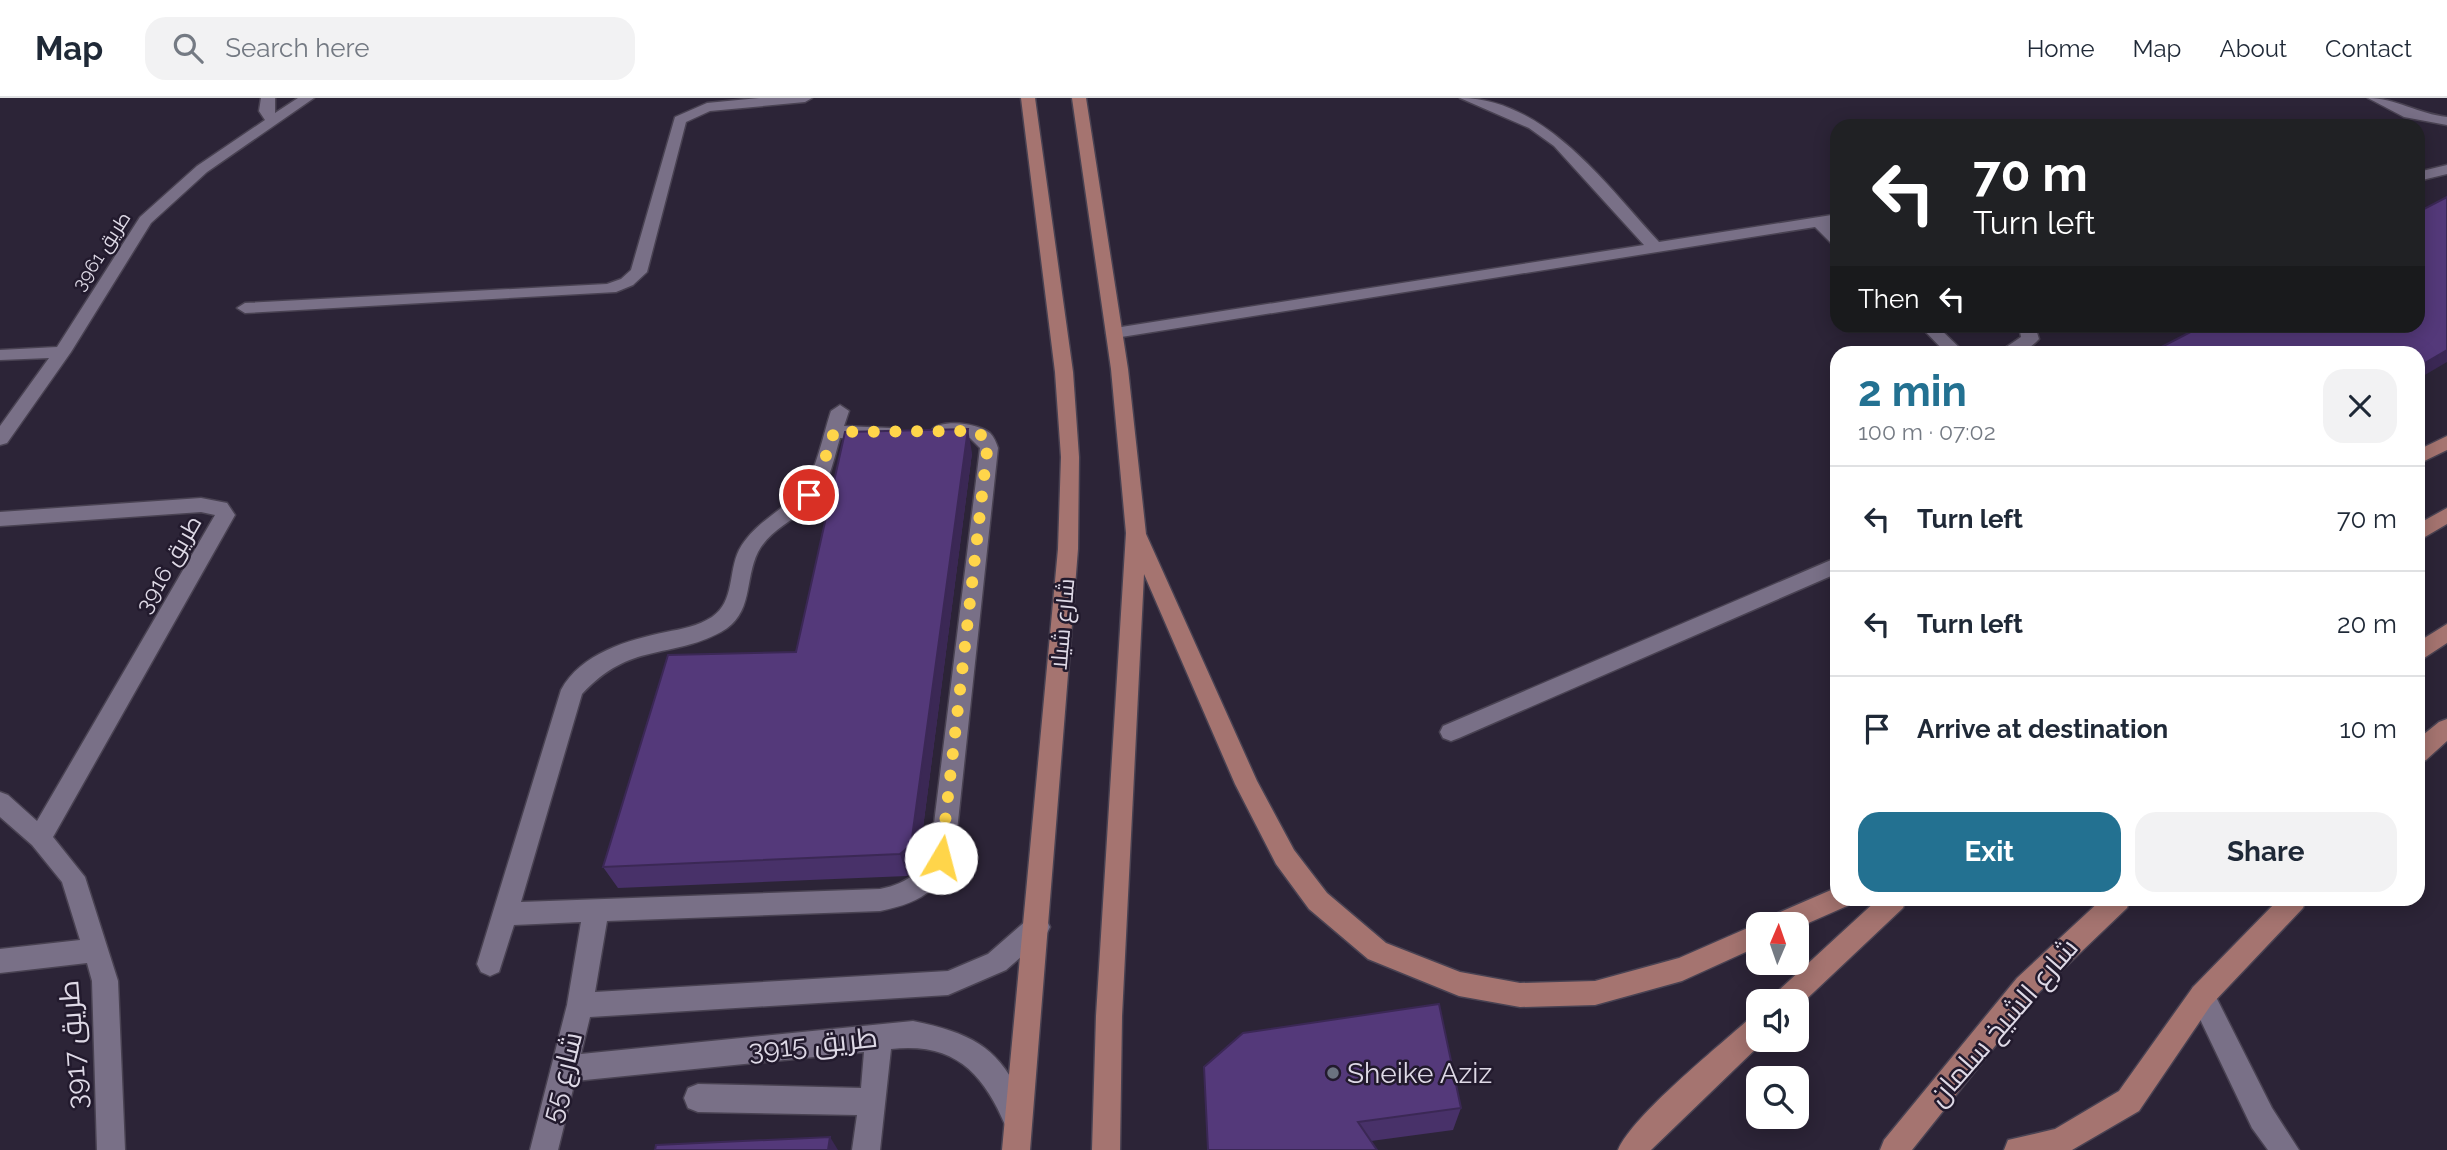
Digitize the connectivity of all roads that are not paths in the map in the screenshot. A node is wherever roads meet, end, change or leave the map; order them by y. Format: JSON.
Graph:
{"nodes":[{"id":1,"x":268,"y":98,"type":"edge"},
{"id":2,"x":307,"y":98,"type":"edge"},
{"id":3,"x":805,"y":98,"type":"edge"},
{"id":4,"x":1028,"y":98,"type":"edge"},
{"id":5,"x":1079,"y":98,"type":"edge"},
{"id":6,"x":1467,"y":98,"type":"edge"},
{"id":7,"x":2375,"y":98,"type":"edge"},
{"id":8,"x":273,"y":121,"type":"junction"},
{"id":9,"x":2447,"y":121,"type":"edge"},
{"id":10,"x":2447,"y":169,"type":"edge"},
{"id":11,"x":2425,"y":175,"type":"edge"},
{"id":12,"x":1830,"y":221,"type":"edge"},
{"id":13,"x":1819,"y":223,"type":"junction"},
{"id":14,"x":1830,"y":233,"type":"edge"},
{"id":15,"x":1656,"y":249,"type":"junction"},
{"id":16,"x":244,"y":308,"type":"dead end"},
{"id":17,"x":1115,"y":333,"type":"junction"},
{"id":18,"x":1936,"y":333,"type":"edge"},
{"id":19,"x":2029,"y":333,"type":"edge"},
{"id":20,"x":1949,"y":346,"type":"edge"},
{"id":21,"x":2017,"y":346,"type":"edge"},
{"id":22,"x":62,"y":352,"type":"junction"},
{"id":23,"x":0,"y":355,"type":"edge"},
{"id":24,"x":0,"y":439,"type":"edge"},
{"id":25,"x":2447,"y":442,"type":"edge"},
{"id":26,"x":2425,"y":454,"type":"edge"},
{"id":27,"x":2447,"y":515,"type":"edge"},
{"id":28,"x":0,"y":519,"type":"edge"},
{"id":29,"x":2425,"y":529,"type":"edge"},
{"id":30,"x":1136,"y":533,"type":"junction"},
{"id":31,"x":1830,"y":567,"type":"edge"},
{"id":32,"x":2447,"y":632,"type":"edge"},
{"id":33,"x":2425,"y":649,"type":"edge"},
{"id":34,"x":2447,"y":728,"type":"edge"},
{"id":35,"x":1451,"y":732,"type":"dead end"},
{"id":36,"x":2425,"y":747,"type":"edge"},
{"id":37,"x":0,"y":802,"type":"edge"},
{"id":38,"x":40,"y":838,"type":"junction"},
{"id":39,"x":1830,"y":902,"type":"edge"},
{"id":40,"x":1889,"y":906,"type":"edge"},
{"id":41,"x":2112,"y":906,"type":"edge"},
{"id":42,"x":2288,"y":906,"type":"edge"},
{"id":43,"x":596,"y":911,"type":"junction"},
{"id":44,"x":1807,"y":912,"type":"edge"},
{"id":45,"x":504,"y":914,"type":"junction"},
{"id":46,"x":1037,"y":927,"type":"junction"},
{"id":47,"x":1746,"y":940,"type":"edge"},
{"id":48,"x":96,"y":950,"type":"junction"},
{"id":49,"x":0,"y":961,"type":"edge"},
{"id":50,"x":489,"y":964,"type":"dead end"},
{"id":51,"x":1799,"y":989,"type":"edge"},
{"id":52,"x":2202,"y":996,"type":"junction"},
{"id":53,"x":580,"y":1004,"type":"junction"},
{"id":54,"x":878,"y":1037,"type":"junction"},
{"id":55,"x":1746,"y":1039,"type":"edge"},
{"id":56,"x":566,"y":1069,"type":"junction"},
{"id":57,"x":698,"y":1098,"type":"dead end"},
{"id":58,"x":873,"y":1102,"type":"junction"},
{"id":59,"x":1018,"y":1121,"type":"junction"},
{"id":60,"x":2070,"y":1146,"type":"edge"},
{"id":61,"x":111,"y":1150,"type":"edge"},
{"id":62,"x":544,"y":1150,"type":"edge"},
{"id":63,"x":866,"y":1150,"type":"edge"},
{"id":64,"x":1016,"y":1150,"type":"edge"},
{"id":65,"x":1106,"y":1150,"type":"edge"},
{"id":66,"x":1632,"y":1150,"type":"edge"},
{"id":67,"x":1894,"y":1150,"type":"edge"},
{"id":68,"x":2018,"y":1150,"type":"edge"},
{"id":69,"x":2286,"y":1150,"type":"edge"}],
"edges":[{"from":1,"to":8,"type":"street"},
{"from":2,"to":8,"type":"street","name":"طريق 3961"},
{"from":3,"to":16,"type":"street"},
{"from":4,"to":46,"type":"main road","name":"شارع شيلا"},
{"from":5,"to":17,"type":"main road"},
{"from":6,"to":15,"type":"street"},
{"from":7,"to":9,"type":"street"},
{"from":8,"to":22,"type":"street","name":"طريق 3961"},
{"from":10,"to":11,"type":"street"},
{"from":12,"to":13,"type":"street"},
{"from":13,"to":14,"type":"street"},
{"from":13,"to":15,"type":"street"},
{"from":15,"to":17,"type":"street"},
{"from":17,"to":30,"type":"main road"},
{"from":18,"to":20,"type":"street"},
{"from":19,"to":21,"type":"street"},
{"from":22,"to":23,"type":"street"},
{"from":22,"to":24,"type":"street","name":"طريق 3961"},
{"from":25,"to":26,"type":"main road"},
{"from":27,"to":29,"type":"main road"},
{"from":28,"to":38,"type":"street","name":"طريق 3916"},
{"from":30,"to":47,"type":"main road"},
{"from":30,"to":65,"type":"main road"},
{"from":31,"to":35,"type":"street"},
{"from":32,"to":33,"type":"main road"},
{"from":34,"to":36,"type":"main road"},
{"from":37,"to":38,"type":"street","name":"طريق 3917"},
{"from":38,"to":48,"type":"street","name":"طريق 3917"},
{"from":39,"to":44,"type":"main road"},
{"from":40,"to":51,"type":"main road"},
{"from":41,"to":67,"type":"main road","name":"شارع الشيخ سلمان"},
{"from":42,"to":52,"type":"main road"},
{"from":43,"to":45,"type":"street"},
{"from":43,"to":45,"type":"street"},
{"from":43,"to":53,"type":"street","name":"شارع 55"},
{"from":45,"to":50,"type":"street"},
{"from":46,"to":53,"type":"street","name":"طريق 3915"},
{"from":46,"to":59,"type":"main road","name":"شارع شيلا"},
{"from":48,"to":49,"type":"street"},
{"from":48,"to":61,"type":"street","name":"طريق 3917"},
{"from":52,"to":60,"type":"main road"},
{"from":52,"to":69,"type":"street"},
{"from":53,"to":56,"type":"street","name":"شارع 55"},
{"from":54,"to":56,"type":"street","name":"طريق 3915"},
{"from":54,"to":58,"type":"street"},
{"from":54,"to":59,"type":"street","name":"طريق 3915"},
{"from":55,"to":66,"type":"main road"},
{"from":56,"to":62,"type":"street","name":"شارع 55"},
{"from":57,"to":58,"type":"street"},
{"from":58,"to":63,"type":"street"},
{"from":59,"to":64,"type":"main road","name":"شارع شيلا"},
{"from":60,"to":68,"type":"main road"}]}
